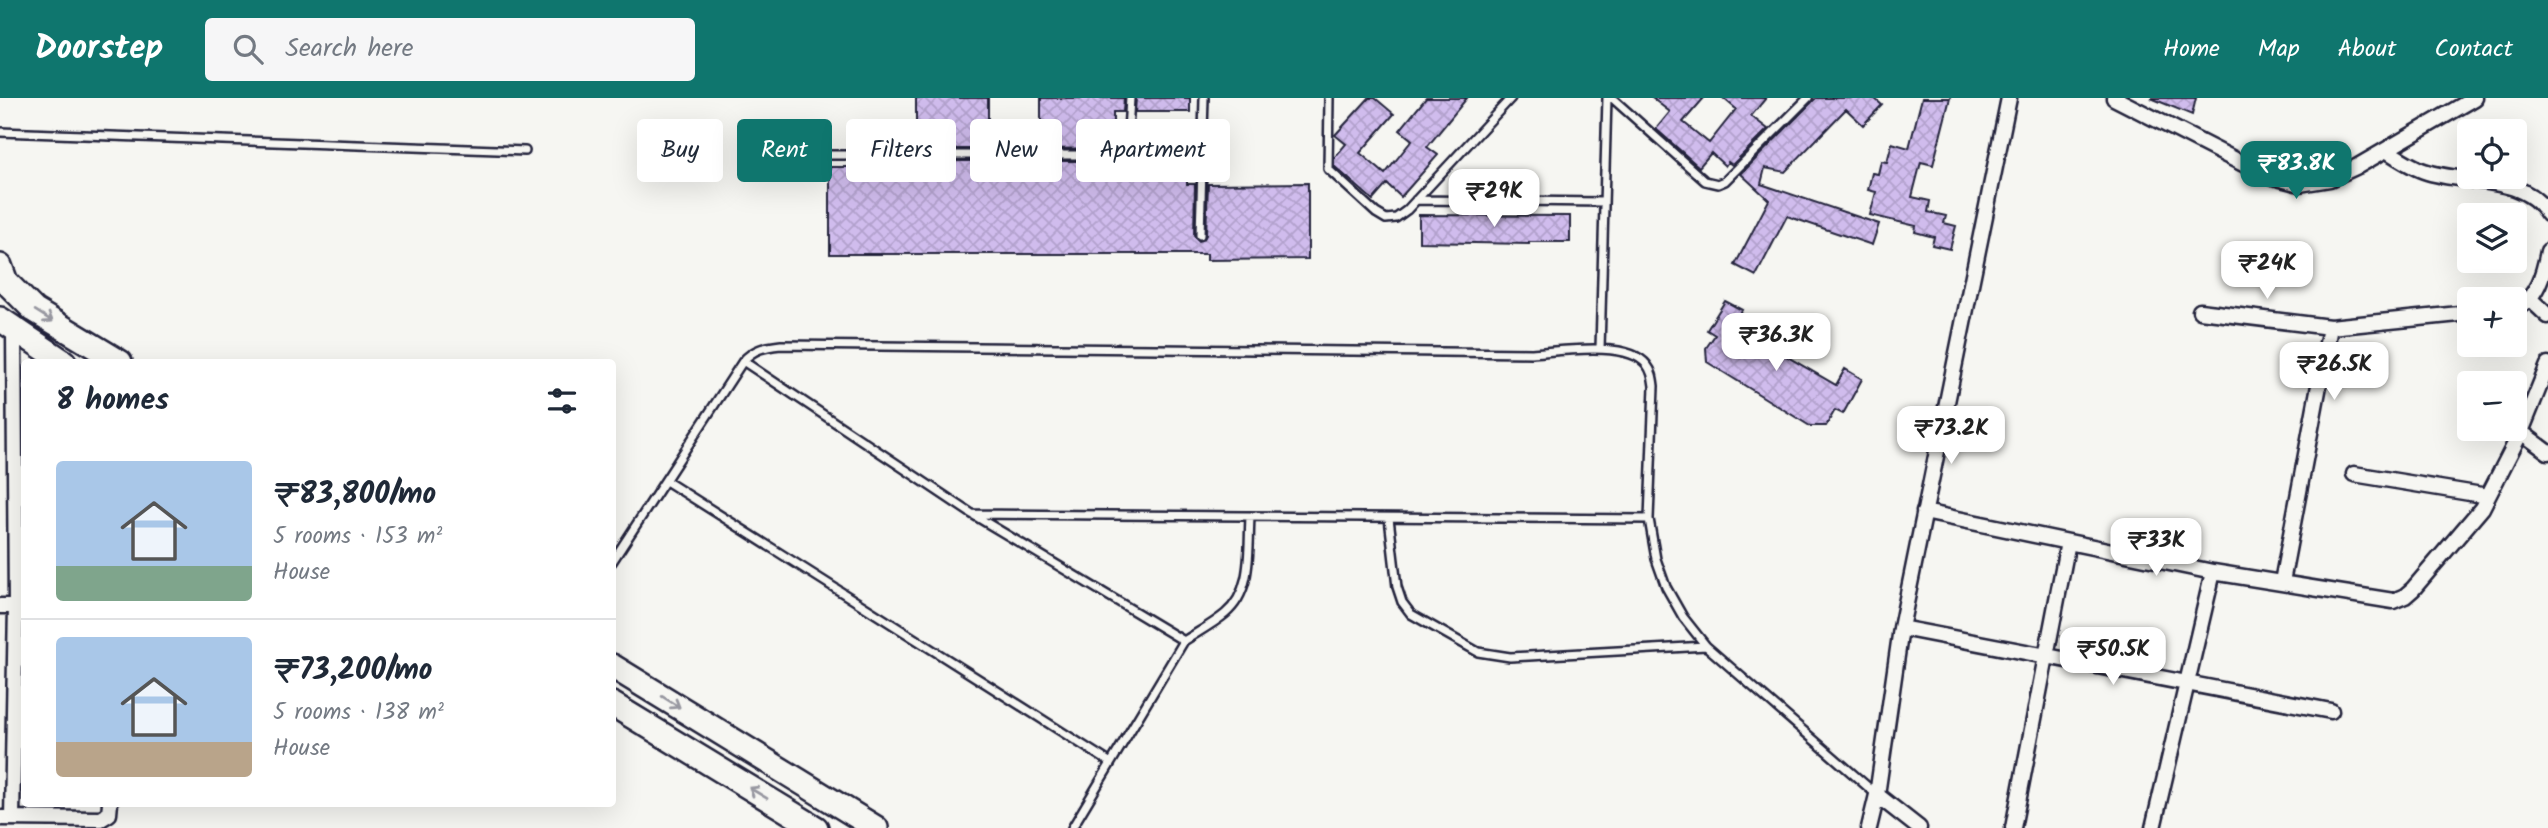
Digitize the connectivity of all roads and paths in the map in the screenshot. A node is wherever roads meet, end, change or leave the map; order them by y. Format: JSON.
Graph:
{"nodes":[{"id":1,"x":1130,"y":98,"type":"edge"},
{"id":2,"x":1204,"y":98,"type":"edge"},
{"id":3,"x":1329,"y":98,"type":"edge"},
{"id":4,"x":1511,"y":98,"type":"edge"},
{"id":5,"x":1607,"y":98,"type":"edge"},
{"id":6,"x":1612,"y":98,"type":"edge"},
{"id":7,"x":1808,"y":98,"type":"edge"},
{"id":8,"x":2009,"y":98,"type":"edge"},
{"id":9,"x":2115,"y":98,"type":"edge"},
{"id":10,"x":2475,"y":98,"type":"edge"},
{"id":11,"x":0,"y":132,"type":"edge"},
{"id":12,"x":2386,"y":150,"type":"junction"},
{"id":13,"x":525,"y":151,"type":"dead end"},
{"id":14,"x":832,"y":155,"type":"edge"},
{"id":15,"x":1416,"y":200,"type":"junction"},
{"id":16,"x":1603,"y":202,"type":"junction"},
{"id":17,"x":2548,"y":214,"type":"edge"},
{"id":18,"x":1200,"y":235,"type":"dead end"},
{"id":19,"x":2548,"y":251,"type":"edge"},
{"id":20,"x":0,"y":266,"type":"edge"},
{"id":21,"x":2530,"y":299,"type":"junction"},
{"id":22,"x":2527,"y":301,"type":"edge"},
{"id":23,"x":2200,"y":311,"type":"dead end"},
{"id":24,"x":2457,"y":314,"type":"edge"},
{"id":25,"x":2548,"y":316,"type":"edge"},
{"id":26,"x":7,"y":325,"type":"edge"},
{"id":27,"x":2330,"y":327,"type":"junction"},
{"id":28,"x":1600,"y":349,"type":"junction"},
{"id":29,"x":59,"y":359,"type":"edge"},
{"id":30,"x":115,"y":359,"type":"edge"},
{"id":31,"x":743,"y":361,"type":"junction"},
{"id":32,"x":2548,"y":365,"type":"edge"},
{"id":33,"x":2527,"y":417,"type":"edge"},
{"id":34,"x":2527,"y":437,"type":"edge"},
{"id":35,"x":2516,"y":441,"type":"edge"},
{"id":36,"x":2548,"y":453,"type":"edge"},
{"id":37,"x":2354,"y":474,"type":"dead end"},
{"id":38,"x":666,"y":481,"type":"junction"},
{"id":39,"x":2488,"y":496,"type":"junction"},
{"id":40,"x":1924,"y":512,"type":"junction"},
{"id":41,"x":972,"y":514,"type":"junction"},
{"id":42,"x":1250,"y":517,"type":"junction"},
{"id":43,"x":1389,"y":519,"type":"junction"},
{"id":44,"x":1649,"y":519,"type":"junction"},
{"id":45,"x":2068,"y":542,"type":"junction"},
{"id":46,"x":616,"y":556,"type":"edge"},
{"id":47,"x":2213,"y":572,"type":"junction"},
{"id":48,"x":2282,"y":582,"type":"junction"},
{"id":49,"x":0,"y":606,"type":"edge"},
{"id":50,"x":20,"y":606,"type":"edge"},
{"id":51,"x":1901,"y":628,"type":"junction"},
{"id":52,"x":1184,"y":641,"type":"junction"},
{"id":53,"x":1706,"y":646,"type":"junction"},
{"id":54,"x":2047,"y":656,"type":"junction"},
{"id":55,"x":616,"y":668,"type":"edge"},
{"id":56,"x":2187,"y":683,"type":"junction"},
{"id":57,"x":616,"y":706,"type":"edge"},
{"id":58,"x":2331,"y":711,"type":"dead end"},
{"id":59,"x":1111,"y":763,"type":"junction"},
{"id":60,"x":1877,"y":795,"type":"junction"},
{"id":61,"x":59,"y":807,"type":"edge"},
{"id":62,"x":110,"y":807,"type":"edge"},
{"id":63,"x":6,"y":818,"type":"edge"},
{"id":64,"x":59,"y":819,"type":"junction"},
{"id":65,"x":816,"y":828,"type":"edge"},
{"id":66,"x":876,"y":828,"type":"edge"},
{"id":67,"x":1072,"y":828,"type":"edge"},
{"id":68,"x":1870,"y":828,"type":"edge"},
{"id":69,"x":1919,"y":828,"type":"edge"},
{"id":70,"x":2013,"y":828,"type":"edge"},
{"id":71,"x":2153,"y":828,"type":"edge"}],
"edges":[{"from":1,"to":14,"type":"lane"},
{"from":2,"to":18,"type":"lane"},
{"from":3,"to":15,"type":"lane"},
{"from":4,"to":15,"type":"lane"},
{"from":5,"to":16,"type":"lane"},
{"from":6,"to":7,"type":"lane"},
{"from":8,"to":40,"type":"street"},
{"from":9,"to":12,"type":"street"},
{"from":10,"to":12,"type":"street"},
{"from":11,"to":13,"type":"lane"},
{"from":12,"to":17,"type":"street"},
{"from":15,"to":16,"type":"lane"},
{"from":16,"to":28,"type":"lane"},
{"from":19,"to":21,"type":"street"},
{"from":20,"to":30,"type":"main road","one_way":true},
{"from":21,"to":22,"type":"street"},
{"from":21,"to":25,"type":"street"},
{"from":23,"to":27,"type":"street"},
{"from":24,"to":27,"type":"street"},
{"from":26,"to":29,"type":"main road"},
{"from":26,"to":50,"type":"street"},
{"from":27,"to":48,"type":"street"},
{"from":28,"to":31,"type":"lane"},
{"from":28,"to":44,"type":"lane"},
{"from":31,"to":38,"type":"lane"},
{"from":31,"to":41,"type":"lane"},
{"from":32,"to":33,"type":"street"},
{"from":34,"to":36,"type":"street"},
{"from":35,"to":39,"type":"street"},
{"from":37,"to":39,"type":"street"},
{"from":38,"to":46,"type":"lane"},
{"from":38,"to":59,"type":"lane"},
{"from":39,"to":48,"type":"street"},
{"from":40,"to":45,"type":"street"},
{"from":40,"to":51,"type":"street"},
{"from":41,"to":42,"type":"lane"},
{"from":41,"to":52,"type":"lane"},
{"from":42,"to":43,"type":"lane"},
{"from":42,"to":52,"type":"lane"},
{"from":43,"to":44,"type":"lane"},
{"from":43,"to":53,"type":"lane"},
{"from":44,"to":53,"type":"lane"},
{"from":45,"to":47,"type":"street"},
{"from":45,"to":54,"type":"street"},
{"from":47,"to":48,"type":"street"},
{"from":47,"to":56,"type":"street"},
{"from":49,"to":50,"type":"street"},
{"from":50,"to":63,"type":"street"},
{"from":51,"to":54,"type":"street"},
{"from":51,"to":60,"type":"street"},
{"from":52,"to":59,"type":"lane"},
{"from":53,"to":60,"type":"lane"},
{"from":54,"to":56,"type":"street"},
{"from":54,"to":70,"type":"street"},
{"from":55,"to":66,"type":"main road","one_way":true},
{"from":56,"to":58,"type":"street"},
{"from":56,"to":71,"type":"street"},
{"from":65,"to":57,"type":"main road","one_way":true},
{"from":59,"to":67,"type":"lane"},
{"from":60,"to":68,"type":"street"},
{"from":60,"to":69,"type":"street"},
{"from":61,"to":64,"type":"street"},
{"from":62,"to":64,"type":"street"},
{"from":63,"to":64,"type":"street"}]}
